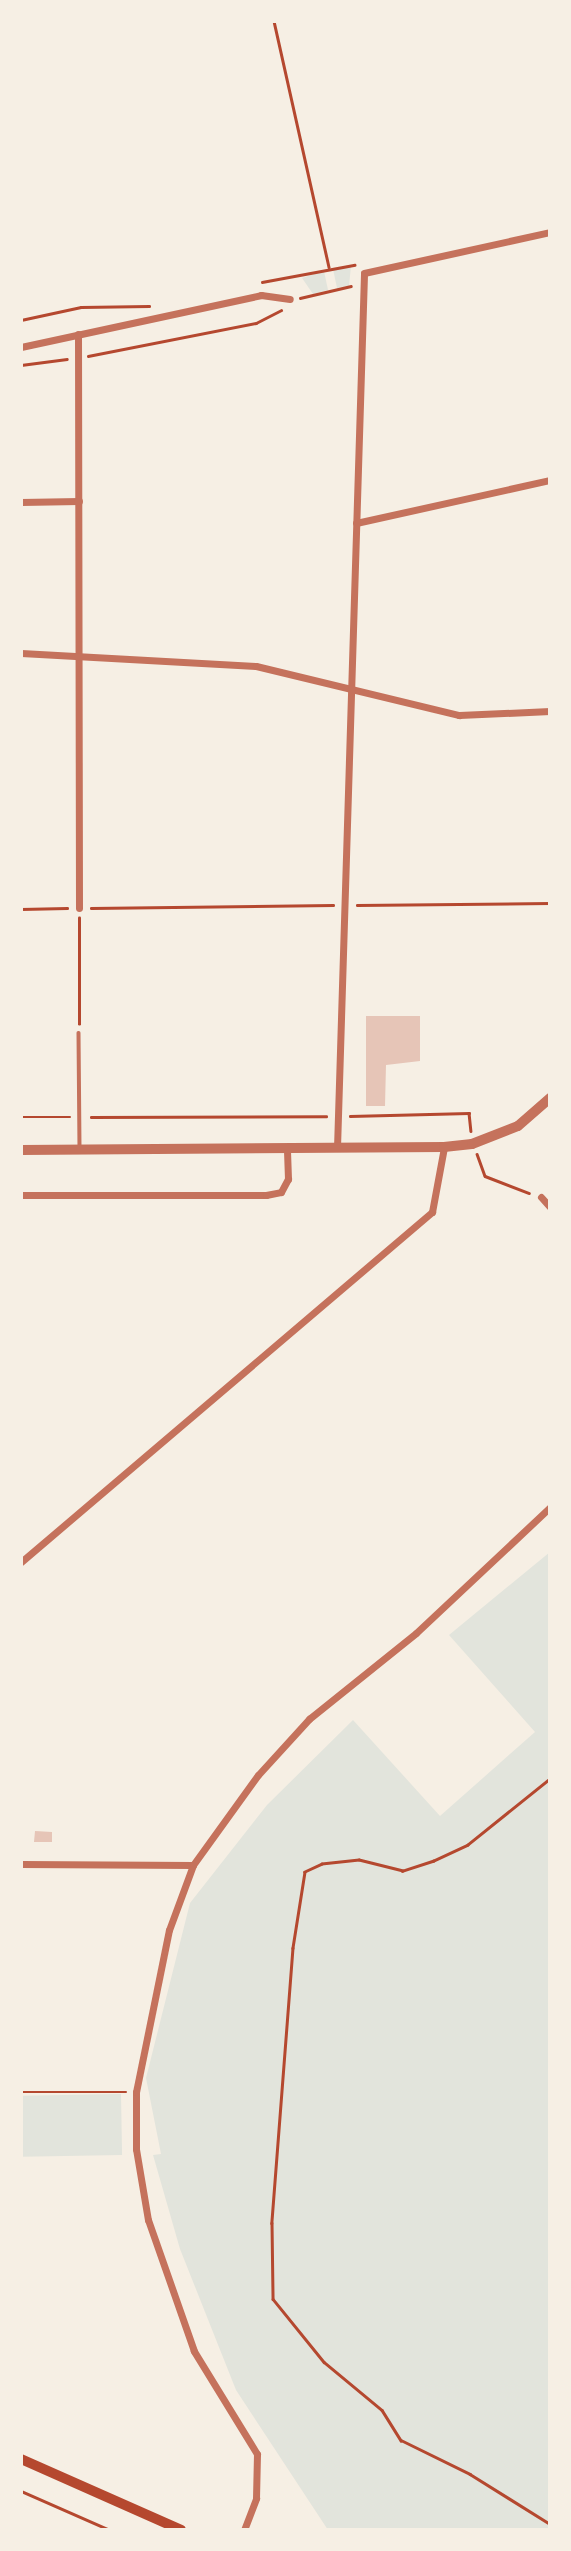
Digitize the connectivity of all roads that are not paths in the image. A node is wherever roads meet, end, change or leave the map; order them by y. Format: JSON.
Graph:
{"nodes":[{"id":1,"x":550,"y":232,"type":"edge"},
{"id":2,"x":290,"y":299,"type":"road end"},
{"id":3,"x":78,"y":334,"type":"junction"},
{"id":4,"x":21,"y":347,"type":"edge"},
{"id":5,"x":550,"y":480,"type":"edge"},
{"id":6,"x":79,"y":501,"type":"junction"},
{"id":7,"x":21,"y":502,"type":"edge"},
{"id":8,"x":356,"y":523,"type":"junction"},
{"id":9,"x":21,"y":653,"type":"edge"},
{"id":10,"x":78,"y":656,"type":"junction"},
{"id":11,"x":348,"y":690,"type":"junction"},
{"id":12,"x":550,"y":711,"type":"edge"},
{"id":13,"x":79,"y":908,"type":"road end"},
{"id":14,"x":79,"y":1033,"type":"road end"},
{"id":15,"x":550,"y":1098,"type":"edge"},
{"id":16,"x":444,"y":1147,"type":"junction"},
{"id":17,"x":337,"y":1148,"type":"junction"},
{"id":18,"x":80,"y":1149,"type":"junction"},
{"id":19,"x":287,"y":1149,"type":"junction"},
{"id":20,"x":21,"y":1150,"type":"edge"},
{"id":21,"x":21,"y":1195,"type":"edge"},
{"id":22,"x":541,"y":1197,"type":"road end"},
{"id":23,"x":550,"y":1207,"type":"edge"},
{"id":24,"x":550,"y":1507,"type":"edge"},
{"id":25,"x":21,"y":1562,"type":"edge"},
{"id":26,"x":21,"y":1864,"type":"edge"},
{"id":27,"x":193,"y":1866,"type":"junction"},
{"id":28,"x":21,"y":2459,"type":"edge"},
{"id":29,"x":181,"y":2530,"type":"edge"},
{"id":30,"x":244,"y":2530,"type":"edge"}],
"edges":[{"from":1,"to":8,"type":"street"},
{"from":2,"to":3,"type":"street"},
{"from":3,"to":4,"type":"street"},
{"from":3,"to":6,"type":"street"},
{"from":5,"to":8,"type":"street"},
{"from":6,"to":7,"type":"street"},
{"from":6,"to":10,"type":"street"},
{"from":8,"to":11,"type":"street"},
{"from":9,"to":10,"type":"street"},
{"from":10,"to":11,"type":"street"},
{"from":10,"to":13,"type":"street"},
{"from":11,"to":12,"type":"street"},
{"from":11,"to":17,"type":"street"},
{"from":14,"to":18,"type":"lane"},
{"from":15,"to":16,"type":"street"},
{"from":16,"to":17,"type":"street"},
{"from":16,"to":25,"type":"street"},
{"from":17,"to":19,"type":"street"},
{"from":18,"to":19,"type":"street"},
{"from":18,"to":20,"type":"street"},
{"from":19,"to":21,"type":"street"},
{"from":22,"to":23,"type":"street"},
{"from":24,"to":27,"type":"street"},
{"from":26,"to":27,"type":"street"},
{"from":27,"to":30,"type":"street"},
{"from":28,"to":29,"type":"main road"}]}
